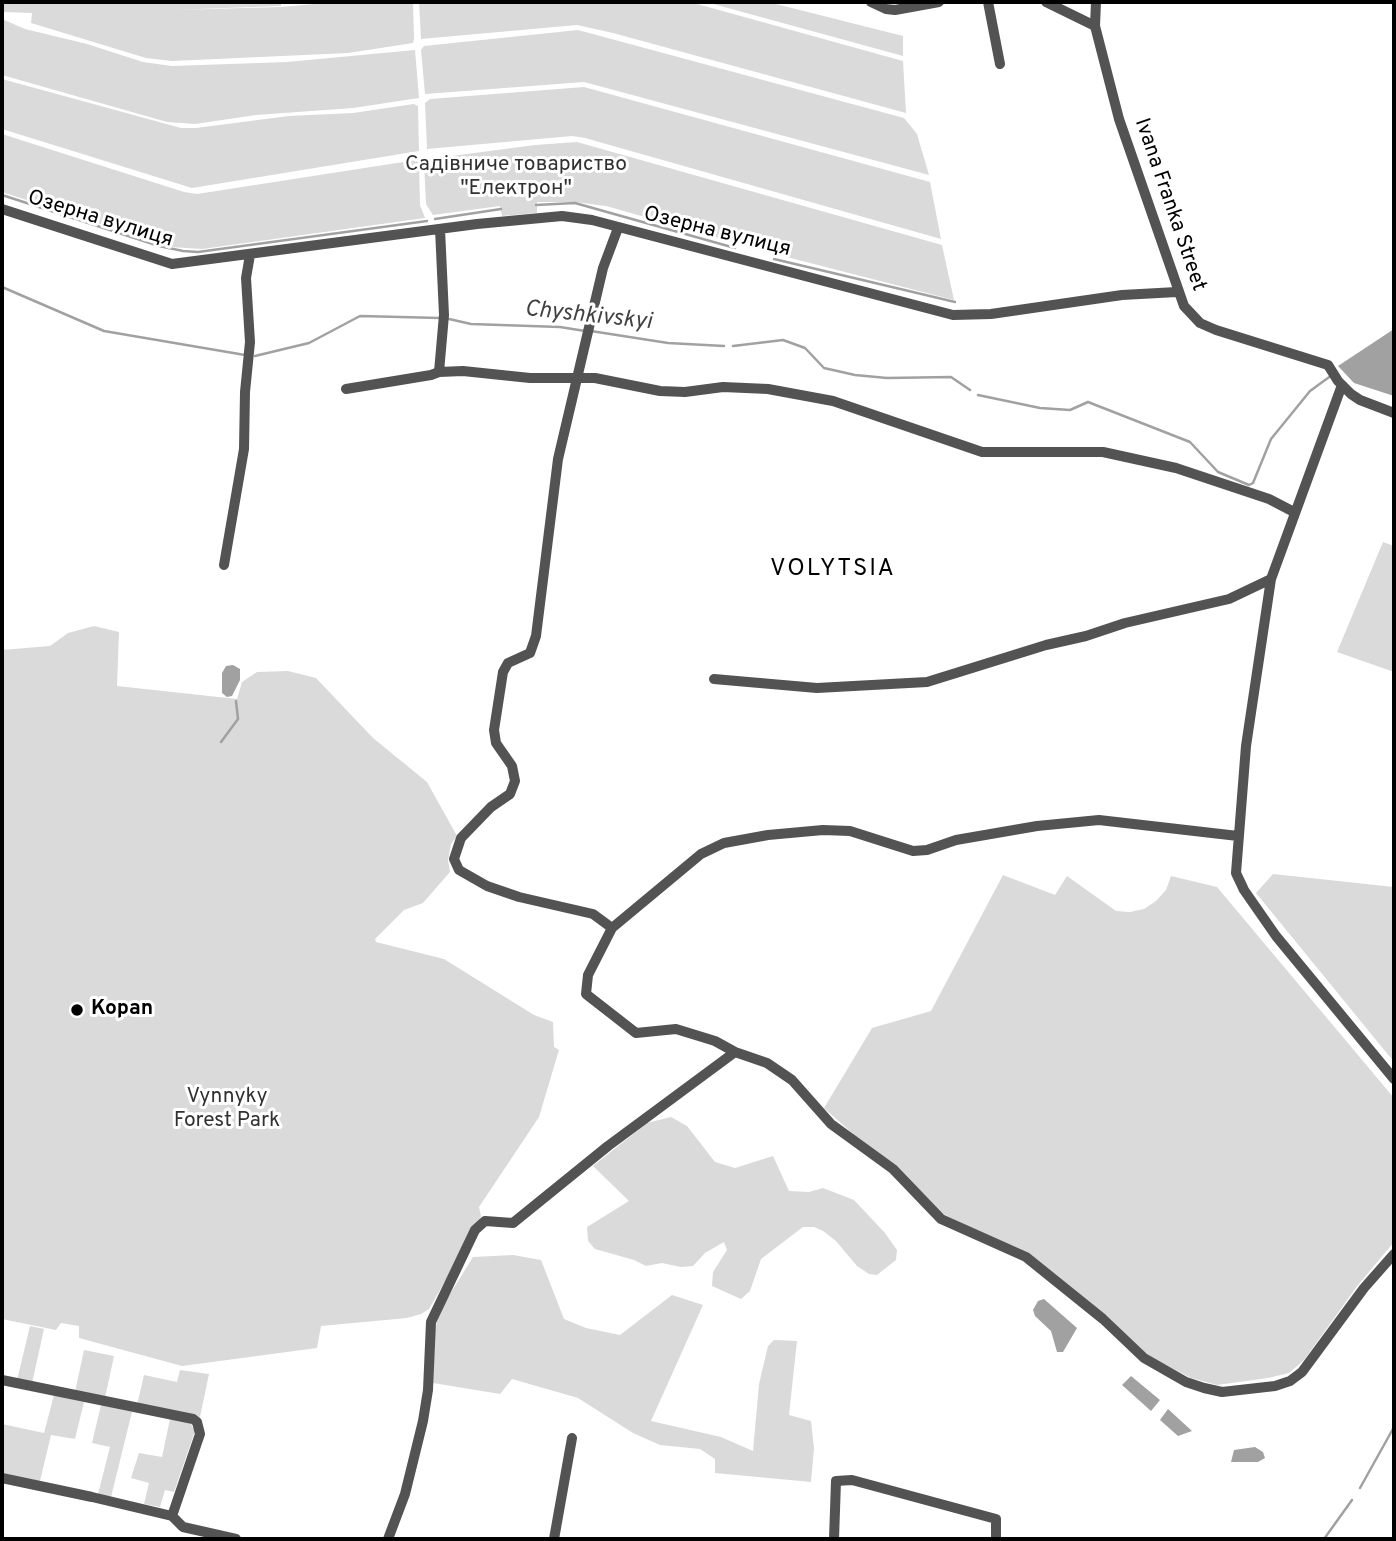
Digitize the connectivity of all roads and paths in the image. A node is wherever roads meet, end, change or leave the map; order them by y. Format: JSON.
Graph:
{"nodes":[{"id":1,"x":871,"y":2,"type":"edge"},
{"id":2,"x":939,"y":2,"type":"edge"},
{"id":3,"x":988,"y":2,"type":"edge"},
{"id":4,"x":1046,"y":2,"type":"edge"},
{"id":5,"x":1096,"y":2,"type":"edge"},
{"id":6,"x":1095,"y":26,"type":"junction"},
{"id":7,"x":1000,"y":64,"type":"dead end"},
{"id":8,"x":2,"y":209,"type":"edge"},
{"id":9,"x":618,"y":228,"type":"junction"},
{"id":10,"x":440,"y":229,"type":"junction"},
{"id":11,"x":250,"y":255,"type":"junction"},
{"id":12,"x":1177,"y":292,"type":"junction"},
{"id":13,"x":439,"y":372,"type":"junction"},
{"id":14,"x":576,"y":378,"type":"junction"},
{"id":15,"x":1340,"y":383,"type":"junction"},
{"id":16,"x":346,"y":389,"type":"dead end"},
{"id":17,"x":1394,"y":413,"type":"edge"},
{"id":18,"x":1294,"y":512,"type":"junction"},
{"id":19,"x":224,"y":565,"type":"dead end"},
{"id":20,"x":1271,"y":579,"type":"junction"},
{"id":21,"x":714,"y":679,"type":"dead end"},
{"id":22,"x":1238,"y":836,"type":"junction"},
{"id":23,"x":612,"y":928,"type":"junction"},
{"id":24,"x":735,"y":1052,"type":"junction"},
{"id":25,"x":1394,"y":1079,"type":"edge"},
{"id":26,"x":1394,"y":1254,"type":"edge"},
{"id":27,"x":2,"y":1380,"type":"edge"},
{"id":28,"x":572,"y":1438,"type":"dead end"},
{"id":29,"x":2,"y":1478,"type":"edge"},
{"id":30,"x":172,"y":1516,"type":"junction"},
{"id":31,"x":236,"y":1539,"type":"edge"},
{"id":32,"x":388,"y":1539,"type":"edge"},
{"id":33,"x":554,"y":1539,"type":"edge"},
{"id":34,"x":834,"y":1539,"type":"edge"},
{"id":35,"x":996,"y":1539,"type":"edge"}],
"edges":[{"from":1,"to":2,"type":"street"},
{"from":3,"to":7,"type":"street"},
{"from":4,"to":6,"type":"street"},
{"from":5,"to":6,"type":"street","name":"Ivana Franka Street"},
{"from":6,"to":12,"type":"street","name":"Ivana Franka Street"},
{"from":8,"to":11,"type":"street","name":"Озерна вулиця"},
{"from":9,"to":10,"type":"street","name":"Озерна вулиця"},
{"from":9,"to":12,"type":"street","name":"Озерна вулиця"},
{"from":9,"to":14,"type":"street"},
{"from":10,"to":11,"type":"street","name":"Озерна вулиця"},
{"from":10,"to":13,"type":"street"},
{"from":11,"to":19,"type":"street"},
{"from":12,"to":15,"type":"street","name":"Ivana Franka Street"},
{"from":13,"to":14,"type":"street"},
{"from":13,"to":16,"type":"street"},
{"from":14,"to":18,"type":"street"},
{"from":14,"to":23,"type":"street"},
{"from":15,"to":17,"type":"street"},
{"from":15,"to":18,"type":"street"},
{"from":18,"to":20,"type":"street"},
{"from":20,"to":21,"type":"street"},
{"from":20,"to":22,"type":"street"},
{"from":22,"to":23,"type":"street"},
{"from":22,"to":25,"type":"street"},
{"from":23,"to":24,"type":"street"},
{"from":24,"to":26,"type":"street"},
{"from":24,"to":32,"type":"street"},
{"from":27,"to":30,"type":"street"},
{"from":28,"to":33,"type":"street"},
{"from":29,"to":30,"type":"street"},
{"from":30,"to":31,"type":"street"},
{"from":34,"to":35,"type":"street"}]}
